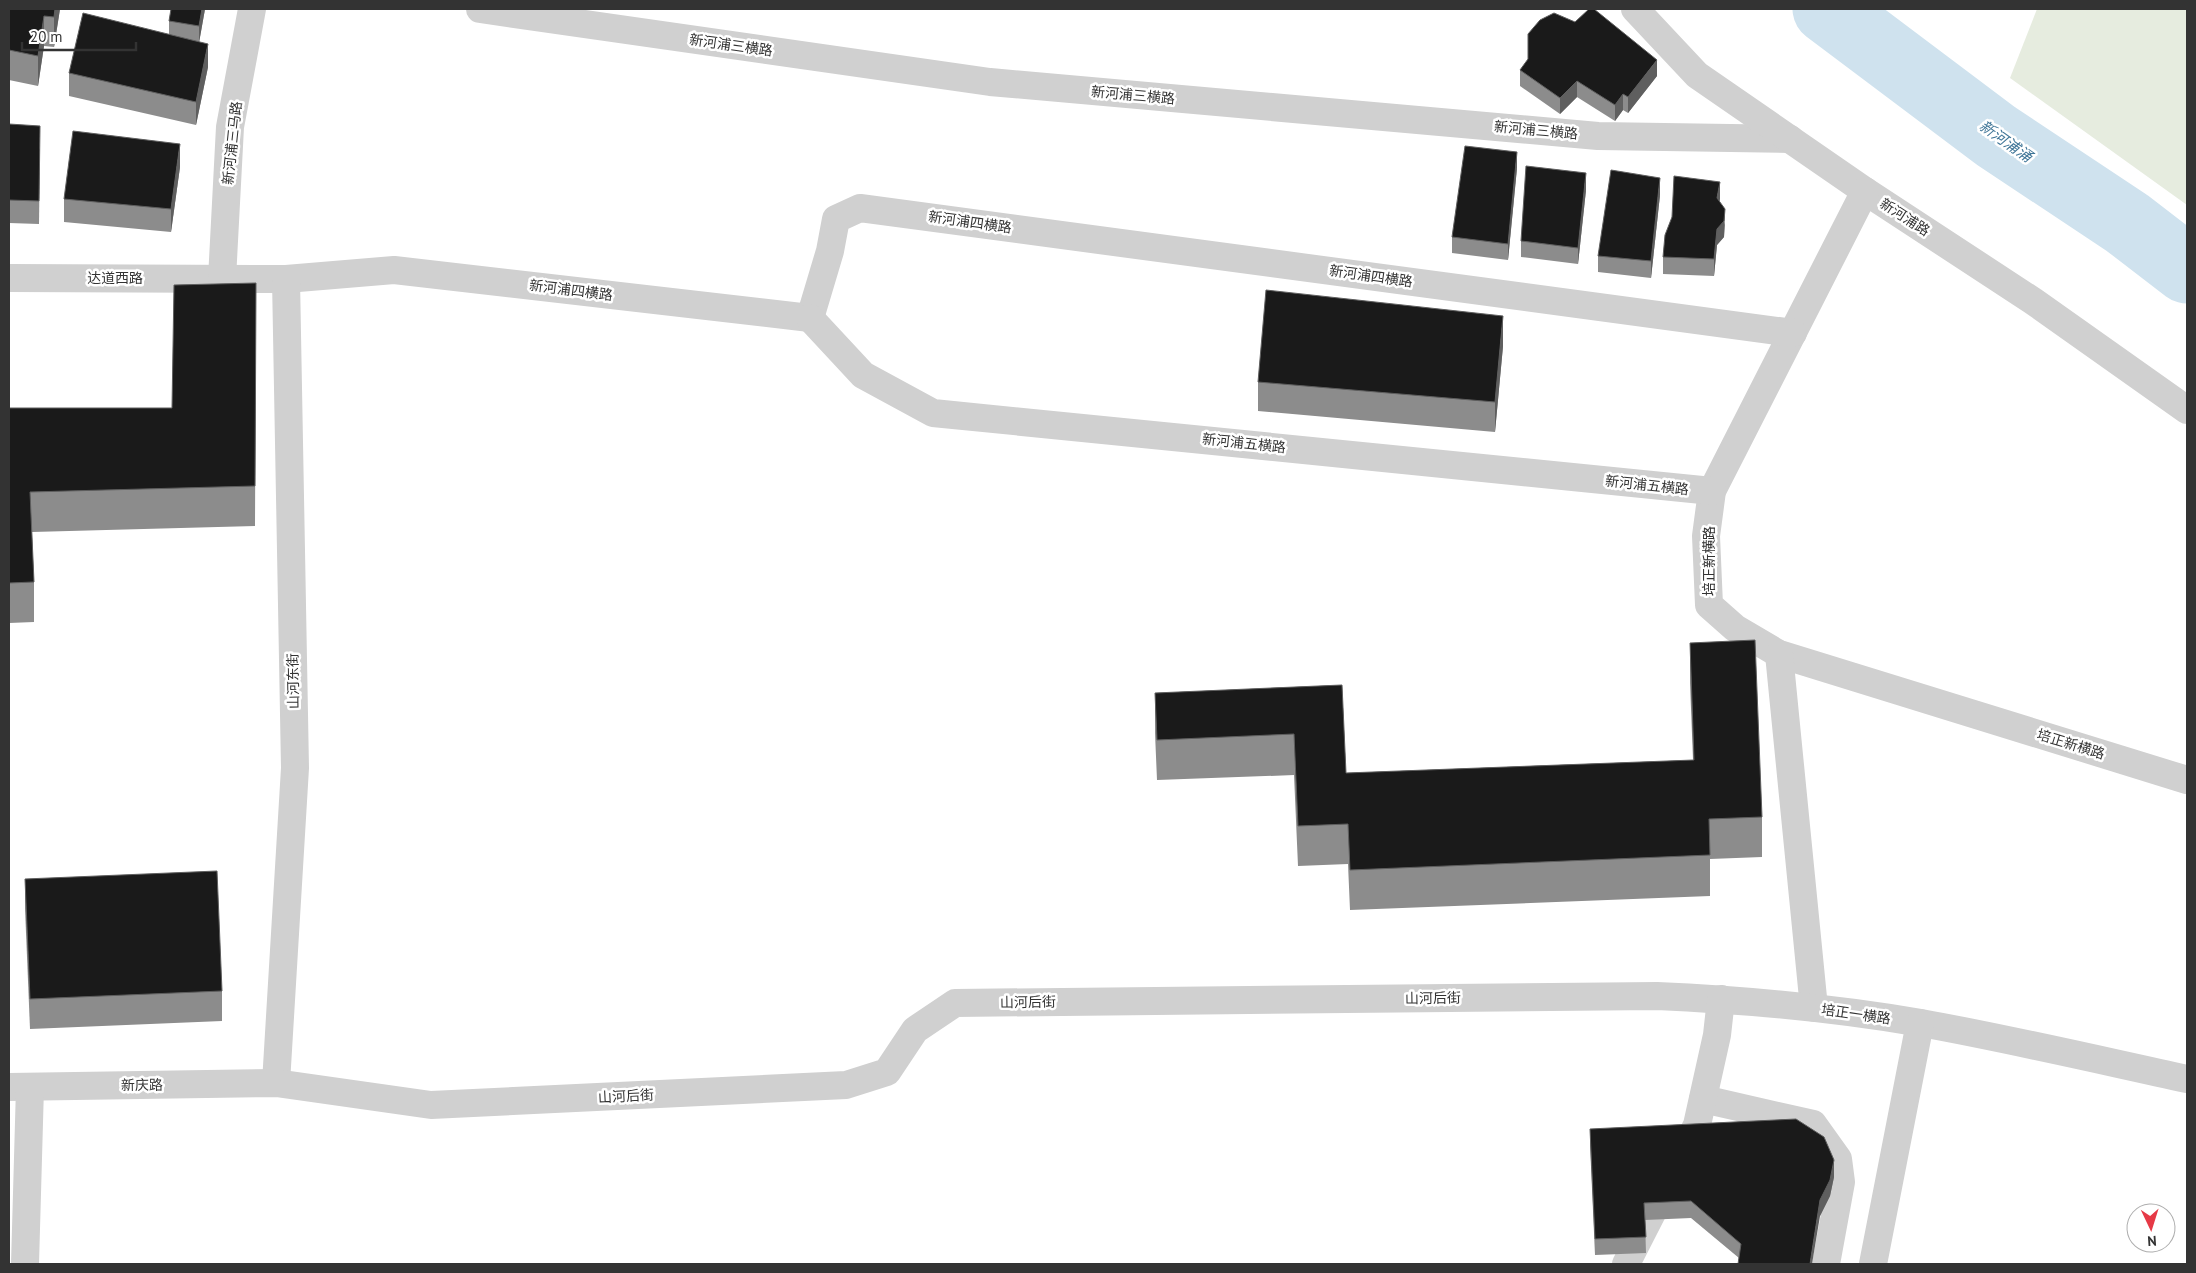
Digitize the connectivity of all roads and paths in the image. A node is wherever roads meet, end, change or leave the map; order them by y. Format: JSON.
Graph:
{"nodes":[{"id":1,"x":252,"y":9,"type":"edge"},
{"id":2,"x":480,"y":9,"type":"edge"},
{"id":3,"x":1635,"y":9,"type":"edge"},
{"id":4,"x":1790,"y":139,"type":"junction"},
{"id":5,"x":1865,"y":191,"type":"junction"},
{"id":6,"x":9,"y":278,"type":"edge"},
{"id":7,"x":286,"y":278,"type":"junction"},
{"id":8,"x":222,"y":279,"type":"junction"},
{"id":9,"x":810,"y":318,"type":"junction"},
{"id":10,"x":1793,"y":333,"type":"junction"},
{"id":11,"x":2187,"y":410,"type":"edge"},
{"id":12,"x":1712,"y":491,"type":"junction"},
{"id":13,"x":1779,"y":654,"type":"junction"},
{"id":14,"x":2187,"y":780,"type":"edge"},
{"id":15,"x":1721,"y":999,"type":"junction"},
{"id":16,"x":1814,"y":1008,"type":"junction"},
{"id":17,"x":1920,"y":1023,"type":"junction"},
{"id":18,"x":2187,"y":1079,"type":"edge"},
{"id":19,"x":276,"y":1083,"type":"junction"},
{"id":20,"x":19,"y":1087,"type":"edge"},
{"id":21,"x":1703,"y":1100,"type":"junction"},
{"id":22,"x":25,"y":1264,"type":"edge"},
{"id":23,"x":1626,"y":1264,"type":"edge"},
{"id":24,"x":1826,"y":1264,"type":"edge"},
{"id":25,"x":1873,"y":1264,"type":"edge"}],
"edges":[{"from":1,"to":8,"type":"street","name":"新河浦三马路"},
{"from":2,"to":4,"type":"street","name":"新河浦三横路"},
{"from":3,"to":4,"type":"street","name":"新河浦路"},
{"from":4,"to":5,"type":"street","name":"新河浦路"},
{"from":5,"to":10,"type":"street","name":"培正新横路"},
{"from":5,"to":11,"type":"street","name":"新河浦路"},
{"from":6,"to":8,"type":"street","name":"达道西路"},
{"from":7,"to":8,"type":"street","name":"新河浦四横路"},
{"from":7,"to":9,"type":"street","name":"新河浦四横路"},
{"from":7,"to":19,"type":"street","name":"山河东街"},
{"from":9,"to":10,"type":"street","name":"新河浦四横路"},
{"from":9,"to":12,"type":"street","name":"新河浦五横路"},
{"from":10,"to":12,"type":"street","name":"培正新横路"},
{"from":12,"to":13,"type":"street","name":"培正新横路"},
{"from":13,"to":14,"type":"street","name":"培正新横路"},
{"from":13,"to":16,"type":"street","name":"培正一横路"},
{"from":15,"to":16,"type":"street","name":"山河后街"},
{"from":15,"to":19,"type":"street","name":"山河后街"},
{"from":15,"to":21,"type":"street"},
{"from":16,"to":17,"type":"street","name":"培正一横路"},
{"from":17,"to":18,"type":"street","name":"培正一横路"},
{"from":17,"to":25,"type":"street"},
{"from":19,"to":20,"type":"street","name":"新庆路"},
{"from":20,"to":22,"type":"street"},
{"from":21,"to":23,"type":"street"},
{"from":21,"to":24,"type":"street"}]}
